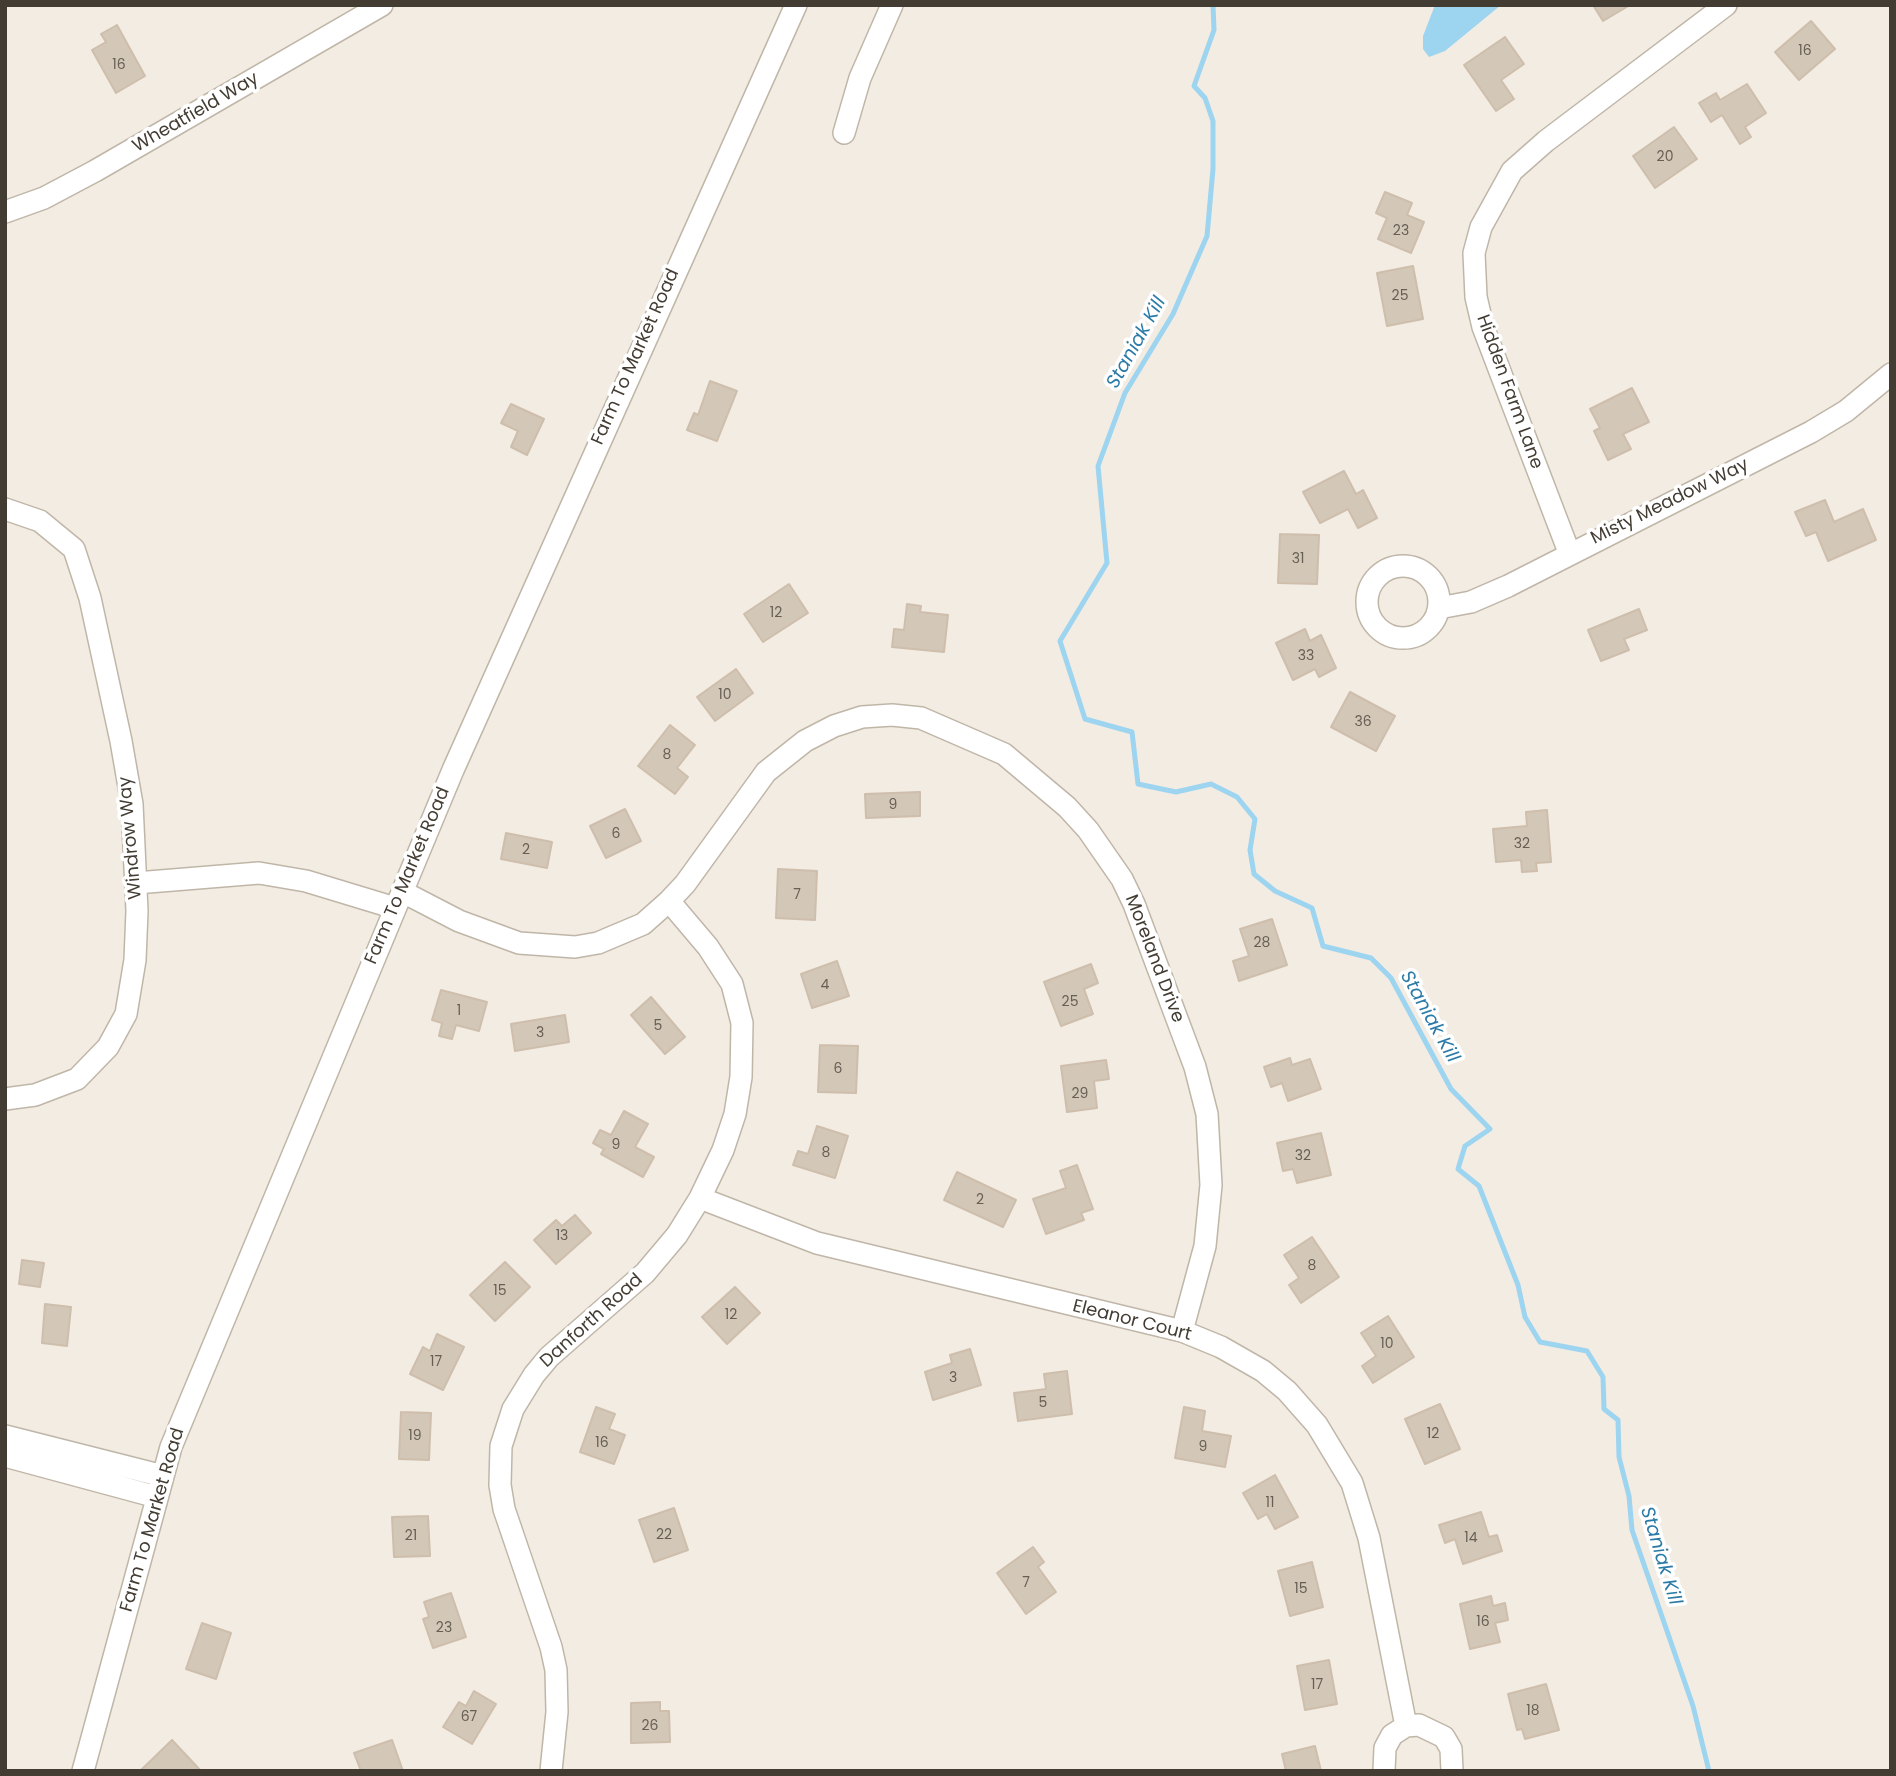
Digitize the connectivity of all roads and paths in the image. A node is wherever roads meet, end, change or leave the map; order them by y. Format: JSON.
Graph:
{"nodes":[{"id":1,"x":382,"y":5,"type":"edge"},
{"id":2,"x":796,"y":5,"type":"edge"},
{"id":3,"x":892,"y":5,"type":"edge"},
{"id":4,"x":1726,"y":5,"type":"edge"},
{"id":5,"x":844,"y":133,"type":"dead end"},
{"id":6,"x":5,"y":212,"type":"edge"},
{"id":7,"x":1891,"y":374,"type":"edge"},
{"id":8,"x":5,"y":509,"type":"edge"},
{"id":9,"x":1569,"y":552,"type":"junction"},
{"id":10,"x":1439,"y":608,"type":"dead end"},
{"id":11,"x":136,"y":883,"type":"junction"},
{"id":12,"x":399,"y":900,"type":"junction"},
{"id":13,"x":669,"y":901,"type":"junction"},
{"id":14,"x":5,"y":1099,"type":"edge"},
{"id":15,"x":701,"y":1198,"type":"junction"},
{"id":16,"x":1182,"y":1331,"type":"junction"},
{"id":17,"x":5,"y":1436,"type":"edge"},
{"id":18,"x":5,"y":1456,"type":"edge"},
{"id":19,"x":163,"y":1476,"type":"junction"},
{"id":20,"x":157,"y":1497,"type":"junction"},
{"id":21,"x":1406,"y":1726,"type":"junction"},
{"id":22,"x":83,"y":1771,"type":"edge"},
{"id":23,"x":551,"y":1771,"type":"edge"},
{"id":24,"x":1384,"y":1771,"type":"edge"},
{"id":25,"x":1452,"y":1771,"type":"edge"}],
"edges":[{"from":1,"to":6,"type":"street","name":"Wheatfield Way"},
{"from":2,"to":12,"type":"street","name":"Farm To Market Road"},
{"from":3,"to":5,"type":"street"},
{"from":4,"to":9,"type":"street","name":"Hidden Farm Lane"},
{"from":7,"to":9,"type":"street","name":"Misty Meadow Way"},
{"from":8,"to":11,"type":"street","name":"Windrow Way"},
{"from":9,"to":10,"type":"street","name":"Misty Meadow Way"},
{"from":11,"to":12,"type":"street","name":"Moreland Drive"},
{"from":11,"to":14,"type":"street","name":"Windrow Way"},
{"from":12,"to":13,"type":"street","name":"Moreland Drive"},
{"from":12,"to":19,"type":"street","name":"Farm To Market Road"},
{"from":13,"to":15,"type":"street","name":"Danforth Road"},
{"from":13,"to":16,"type":"street","name":"Moreland Drive"},
{"from":15,"to":16,"type":"street","name":"Eleanor Court"},
{"from":15,"to":23,"type":"street","name":"Danforth Road"},
{"from":16,"to":21,"type":"street","name":"Eleanor Court"},
{"from":17,"to":19,"type":"street"},
{"from":18,"to":20,"type":"street"},
{"from":19,"to":20,"type":"street","name":"Farm To Market Road"},
{"from":20,"to":22,"type":"street","name":"Farm To Market Road"},
{"from":21,"to":24,"type":"street"},
{"from":21,"to":25,"type":"street"}]}
